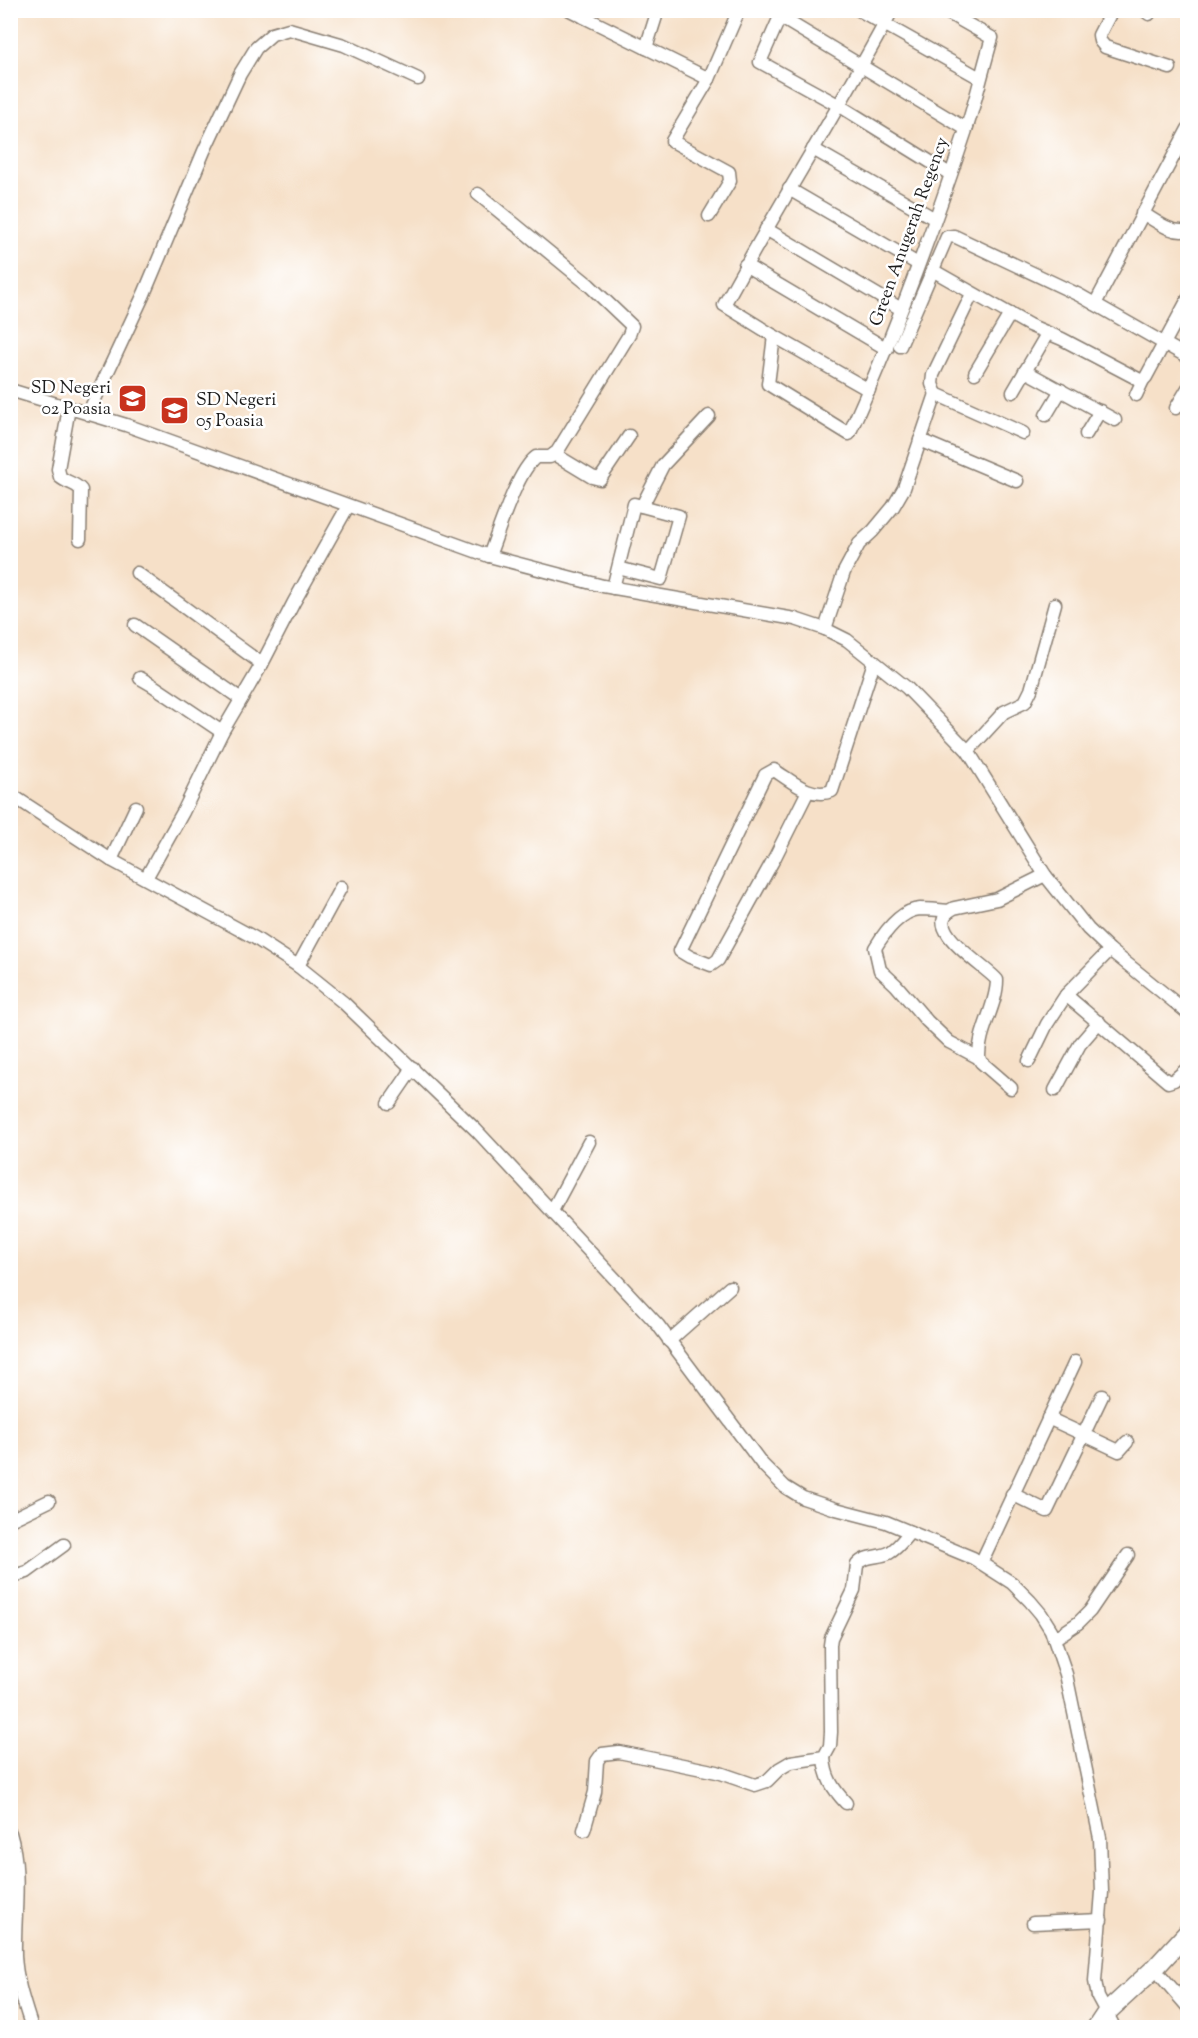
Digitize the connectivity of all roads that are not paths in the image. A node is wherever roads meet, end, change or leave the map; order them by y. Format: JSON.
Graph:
{"nodes":[{"id":1,"x":570,"y":10,"type":"edge"},
{"id":2,"x":658,"y":10,"type":"edge"},
{"id":3,"x":739,"y":10,"type":"edge"},
{"id":4,"x":859,"y":10,"type":"edge"},
{"id":5,"x":892,"y":10,"type":"edge"},
{"id":6,"x":943,"y":10,"type":"edge"},
{"id":7,"x":1112,"y":10,"type":"edge"},
{"id":8,"x":585,"y":14,"type":"edge"},
{"id":9,"x":782,"y":14,"type":"edge"},
{"id":10,"x":884,"y":25,"type":"junction"},
{"id":11,"x":646,"y":48,"type":"junction"},
{"id":12,"x":863,"y":65,"type":"junction"},
{"id":13,"x":1170,"y":68,"type":"dead end"},
{"id":14,"x":980,"y":78,"type":"junction"},
{"id":15,"x":418,"y":79,"type":"dead end"},
{"id":16,"x":709,"y":79,"type":"junction"},
{"id":17,"x":840,"y":106,"type":"junction"},
{"id":18,"x":966,"y":129,"type":"junction"},
{"id":19,"x":1188,"y":129,"type":"edge"},
{"id":20,"x":813,"y":150,"type":"junction"},
{"id":21,"x":950,"y":174,"type":"junction"},
{"id":22,"x":789,"y":189,"type":"junction"},
{"id":23,"x":478,"y":194,"type":"dead end"},
{"id":24,"x":1142,"y":213,"type":"junction"},
{"id":25,"x":709,"y":216,"type":"dead end"},
{"id":26,"x":935,"y":219,"type":"junction"},
{"id":27,"x":766,"y":229,"type":"junction"},
{"id":28,"x":1188,"y":230,"type":"edge"},
{"id":29,"x":918,"y":264,"type":"junction"},
{"id":30,"x":745,"y":266,"type":"junction"},
{"id":31,"x":934,"y":271,"type":"junction"},
{"id":32,"x":972,"y":294,"type":"junction"},
{"id":33,"x":1188,"y":299,"type":"edge"},
{"id":34,"x":1095,"y":304,"type":"junction"},
{"id":35,"x":901,"y":309,"type":"junction"},
{"id":36,"x":1010,"y":314,"type":"junction"},
{"id":37,"x":1047,"y":334,"type":"junction"},
{"id":38,"x":774,"y":336,"type":"junction"},
{"id":39,"x":1164,"y":344,"type":"junction"},
{"id":40,"x":900,"y":346,"type":"dead end"},
{"id":41,"x":887,"y":349,"type":"junction"},
{"id":42,"x":1188,"y":357,"type":"edge"},
{"id":43,"x":1025,"y":371,"type":"junction"},
{"id":44,"x":975,"y":374,"type":"dead end"},
{"id":45,"x":1143,"y":380,"type":"junction"},
{"id":46,"x":1188,"y":388,"type":"edge"},
{"id":47,"x":10,"y":390,"type":"edge"},
{"id":48,"x":869,"y":390,"type":"junction"},
{"id":49,"x":1061,"y":390,"type":"junction"},
{"id":50,"x":1013,"y":392,"type":"dead end"},
{"id":51,"x":936,"y":394,"type":"junction"},
{"id":52,"x":1136,"y":396,"type":"dead end"},
{"id":53,"x":69,"y":408,"type":"junction"},
{"id":54,"x":1176,"y":408,"type":"dead end"},
{"id":55,"x":1100,"y":411,"type":"junction"},
{"id":56,"x":88,"y":414,"type":"junction"},
{"id":57,"x":1046,"y":415,"type":"dead end"},
{"id":58,"x":709,"y":417,"type":"dead end"},
{"id":59,"x":1115,"y":420,"type":"dead end"},
{"id":60,"x":1023,"y":433,"type":"dead end"},
{"id":61,"x":1086,"y":434,"type":"dead end"},
{"id":62,"x":629,"y":436,"type":"dead end"},
{"id":63,"x":920,"y":440,"type":"junction"},
{"id":64,"x":554,"y":454,"type":"junction"},
{"id":65,"x":1017,"y":481,"type":"dead end"},
{"id":66,"x":348,"y":506,"type":"junction"},
{"id":67,"x":642,"y":506,"type":"junction"},
{"id":68,"x":80,"y":539,"type":"dead end"},
{"id":69,"x":489,"y":556,"type":"junction"},
{"id":70,"x":618,"y":568,"type":"junction"},
{"id":71,"x":137,"y":573,"type":"dead end"},
{"id":72,"x":613,"y":588,"type":"junction"},
{"id":73,"x":1055,"y":604,"type":"dead end"},
{"id":74,"x":135,"y":624,"type":"dead end"},
{"id":75,"x":825,"y":629,"type":"junction"},
{"id":76,"x":874,"y":662,"type":"junction"},
{"id":77,"x":262,"y":664,"type":"junction"},
{"id":78,"x":140,"y":678,"type":"dead end"},
{"id":79,"x":241,"y":699,"type":"junction"},
{"id":80,"x":222,"y":732,"type":"junction"},
{"id":81,"x":968,"y":751,"type":"junction"},
{"id":82,"x":808,"y":791,"type":"junction"},
{"id":83,"x":10,"y":794,"type":"edge"},
{"id":84,"x":136,"y":807,"type":"dead end"},
{"id":85,"x":111,"y":860,"type":"junction"},
{"id":86,"x":1045,"y":875,"type":"junction"},
{"id":87,"x":147,"y":878,"type":"junction"},
{"id":88,"x":341,"y":887,"type":"dead end"},
{"id":89,"x":949,"y":910,"type":"junction"},
{"id":90,"x":1110,"y":950,"type":"junction"},
{"id":91,"x":298,"y":966,"type":"junction"},
{"id":92,"x":1066,"y":995,"type":"junction"},
{"id":93,"x":1188,"y":1013,"type":"edge"},
{"id":94,"x":1098,"y":1022,"type":"junction"},
{"id":95,"x":979,"y":1058,"type":"junction"},
{"id":96,"x":1029,"y":1061,"type":"dead end"},
{"id":97,"x":413,"y":1068,"type":"junction"},
{"id":98,"x":1188,"y":1068,"type":"edge"},
{"id":99,"x":1011,"y":1088,"type":"dead end"},
{"id":100,"x":1055,"y":1090,"type":"dead end"},
{"id":101,"x":389,"y":1103,"type":"dead end"},
{"id":102,"x":589,"y":1142,"type":"dead end"},
{"id":103,"x":552,"y":1211,"type":"junction"},
{"id":104,"x":730,"y":1287,"type":"dead end"},
{"id":105,"x":669,"y":1341,"type":"junction"},
{"id":106,"x":1075,"y":1362,"type":"dead end"},
{"id":107,"x":1102,"y":1396,"type":"dead end"},
{"id":108,"x":1048,"y":1418,"type":"junction"},
{"id":109,"x":1084,"y":1434,"type":"junction"},
{"id":110,"x":1127,"y":1442,"type":"dead end"},
{"id":111,"x":1012,"y":1494,"type":"junction"},
{"id":112,"x":49,"y":1501,"type":"dead end"},
{"id":113,"x":10,"y":1520,"type":"edge"},
{"id":114,"x":910,"y":1532,"type":"junction"},
{"id":115,"x":64,"y":1545,"type":"dead end"},
{"id":116,"x":1128,"y":1555,"type":"dead end"},
{"id":117,"x":981,"y":1563,"type":"junction"},
{"id":118,"x":10,"y":1577,"type":"edge"},
{"id":119,"x":1054,"y":1639,"type":"junction"},
{"id":120,"x":824,"y":1757,"type":"junction"},
{"id":121,"x":846,"y":1803,"type":"dead end"},
{"id":122,"x":584,"y":1830,"type":"dead end"},
{"id":123,"x":10,"y":1833,"type":"edge"},
{"id":124,"x":1101,"y":1920,"type":"junction"},
{"id":125,"x":1033,"y":1923,"type":"dead end"},
{"id":126,"x":1188,"y":1932,"type":"edge"},
{"id":127,"x":1188,"y":1948,"type":"edge"},
{"id":128,"x":1162,"y":1977,"type":"junction"},
{"id":129,"x":1188,"y":2007,"type":"edge"},
{"id":130,"x":1105,"y":2023,"type":"edge"},
{"id":131,"x":33,"y":2028,"type":"edge"}],
"edges":[{"from":1,"to":8,"type":"street"},
{"from":2,"to":11,"type":"street"},
{"from":3,"to":16,"type":"street"},
{"from":4,"to":10,"type":"street"},
{"from":5,"to":10,"type":"street"},
{"from":6,"to":14,"type":"street","name":"Green Anugerah Regency"},
{"from":7,"to":13,"type":"street"},
{"from":8,"to":11,"type":"street"},
{"from":9,"to":12,"type":"street"},
{"from":9,"to":17,"type":"street"},
{"from":10,"to":12,"type":"street"},
{"from":10,"to":14,"type":"street"},
{"from":11,"to":16,"type":"street"},
{"from":12,"to":17,"type":"street"},
{"from":12,"to":18,"type":"street"},
{"from":14,"to":18,"type":"street","name":"Green Anugerah Regency"},
{"from":15,"to":56,"type":"street"},
{"from":16,"to":25,"type":"street"},
{"from":17,"to":20,"type":"street"},
{"from":17,"to":21,"type":"street"},
{"from":18,"to":21,"type":"street","name":"Green Anugerah Regency"},
{"from":19,"to":24,"type":"street"},
{"from":20,"to":22,"type":"street"},
{"from":20,"to":26,"type":"street"},
{"from":21,"to":26,"type":"street","name":"Green Anugerah Regency"},
{"from":22,"to":27,"type":"street"},
{"from":22,"to":29,"type":"street"},
{"from":23,"to":64,"type":"street"},
{"from":24,"to":28,"type":"street"},
{"from":24,"to":34,"type":"street"},
{"from":26,"to":29,"type":"street","name":"Green Anugerah Regency"},
{"from":27,"to":30,"type":"street"},
{"from":27,"to":35,"type":"street"},
{"from":29,"to":35,"type":"street","name":"Green Anugerah Regency"},
{"from":30,"to":38,"type":"street"},
{"from":30,"to":41,"type":"street"},
{"from":31,"to":32,"type":"street"},
{"from":31,"to":34,"type":"street"},
{"from":31,"to":40,"type":"street"},
{"from":32,"to":36,"type":"street"},
{"from":32,"to":51,"type":"street"},
{"from":33,"to":39,"type":"street"},
{"from":34,"to":39,"type":"street"},
{"from":35,"to":41,"type":"street","name":"Green Anugerah Regency"},
{"from":36,"to":37,"type":"street"},
{"from":36,"to":44,"type":"street"},
{"from":37,"to":43,"type":"street"},
{"from":37,"to":45,"type":"street"},
{"from":38,"to":48,"type":"street"},
{"from":38,"to":48,"type":"street","name":"Green Anugerah Regency"},
{"from":39,"to":42,"type":"street"},
{"from":39,"to":45,"type":"street"},
{"from":41,"to":48,"type":"street","name":"Green Anugerah Regency"},
{"from":43,"to":49,"type":"street"},
{"from":43,"to":50,"type":"street"},
{"from":45,"to":52,"type":"street"},
{"from":46,"to":54,"type":"street"},
{"from":47,"to":53,"type":"street"},
{"from":49,"to":55,"type":"street"},
{"from":49,"to":57,"type":"street"},
{"from":51,"to":60,"type":"street"},
{"from":51,"to":63,"type":"street"},
{"from":53,"to":56,"type":"street"},
{"from":53,"to":68,"type":"street"},
{"from":55,"to":59,"type":"street"},
{"from":55,"to":61,"type":"street"},
{"from":56,"to":66,"type":"street"},
{"from":58,"to":67,"type":"street"},
{"from":62,"to":64,"type":"street"},
{"from":63,"to":65,"type":"street"},
{"from":63,"to":75,"type":"street"},
{"from":64,"to":69,"type":"street"},
{"from":66,"to":69,"type":"street"},
{"from":66,"to":77,"type":"street"},
{"from":67,"to":70,"type":"street"},
{"from":67,"to":70,"type":"street"},
{"from":69,"to":72,"type":"street"},
{"from":70,"to":72,"type":"street"},
{"from":71,"to":77,"type":"street"},
{"from":72,"to":75,"type":"street"},
{"from":73,"to":81,"type":"street"},
{"from":74,"to":79,"type":"street"},
{"from":75,"to":76,"type":"street"},
{"from":76,"to":81,"type":"street"},
{"from":76,"to":82,"type":"street"},
{"from":77,"to":79,"type":"street"},
{"from":78,"to":80,"type":"street"},
{"from":79,"to":80,"type":"street"},
{"from":80,"to":87,"type":"street"},
{"from":81,"to":86,"type":"street"},
{"from":82,"to":82,"type":"street"},
{"from":83,"to":85,"type":"street"},
{"from":84,"to":85,"type":"street"},
{"from":85,"to":87,"type":"street"},
{"from":86,"to":89,"type":"street"},
{"from":86,"to":90,"type":"street"},
{"from":87,"to":91,"type":"street"},
{"from":88,"to":91,"type":"street"},
{"from":89,"to":95,"type":"street"},
{"from":89,"to":95,"type":"street"},
{"from":90,"to":92,"type":"street"},
{"from":90,"to":93,"type":"street"},
{"from":91,"to":97,"type":"street"},
{"from":92,"to":94,"type":"street"},
{"from":92,"to":96,"type":"street"},
{"from":94,"to":98,"type":"street"},
{"from":94,"to":100,"type":"street"},
{"from":95,"to":99,"type":"street"},
{"from":97,"to":101,"type":"street"},
{"from":97,"to":103,"type":"street"},
{"from":102,"to":103,"type":"street"},
{"from":103,"to":105,"type":"street"},
{"from":104,"to":105,"type":"street"},
{"from":105,"to":114,"type":"street"},
{"from":106,"to":108,"type":"street"},
{"from":107,"to":109,"type":"street"},
{"from":108,"to":109,"type":"street"},
{"from":108,"to":111,"type":"street"},
{"from":109,"to":110,"type":"street"},
{"from":109,"to":111,"type":"street"},
{"from":111,"to":117,"type":"street"},
{"from":112,"to":113,"type":"street"},
{"from":114,"to":117,"type":"street"},
{"from":114,"to":120,"type":"street"},
{"from":115,"to":118,"type":"street"},
{"from":116,"to":119,"type":"street"},
{"from":117,"to":119,"type":"street"},
{"from":119,"to":124,"type":"street"},
{"from":120,"to":121,"type":"street"},
{"from":120,"to":122,"type":"street"},
{"from":123,"to":131,"type":"street"},
{"from":124,"to":125,"type":"street"},
{"from":124,"to":130,"type":"street"},
{"from":126,"to":130,"type":"highway"},
{"from":127,"to":128,"type":"highway"},
{"from":128,"to":129,"type":"street"},
{"from":128,"to":130,"type":"highway"}]}
